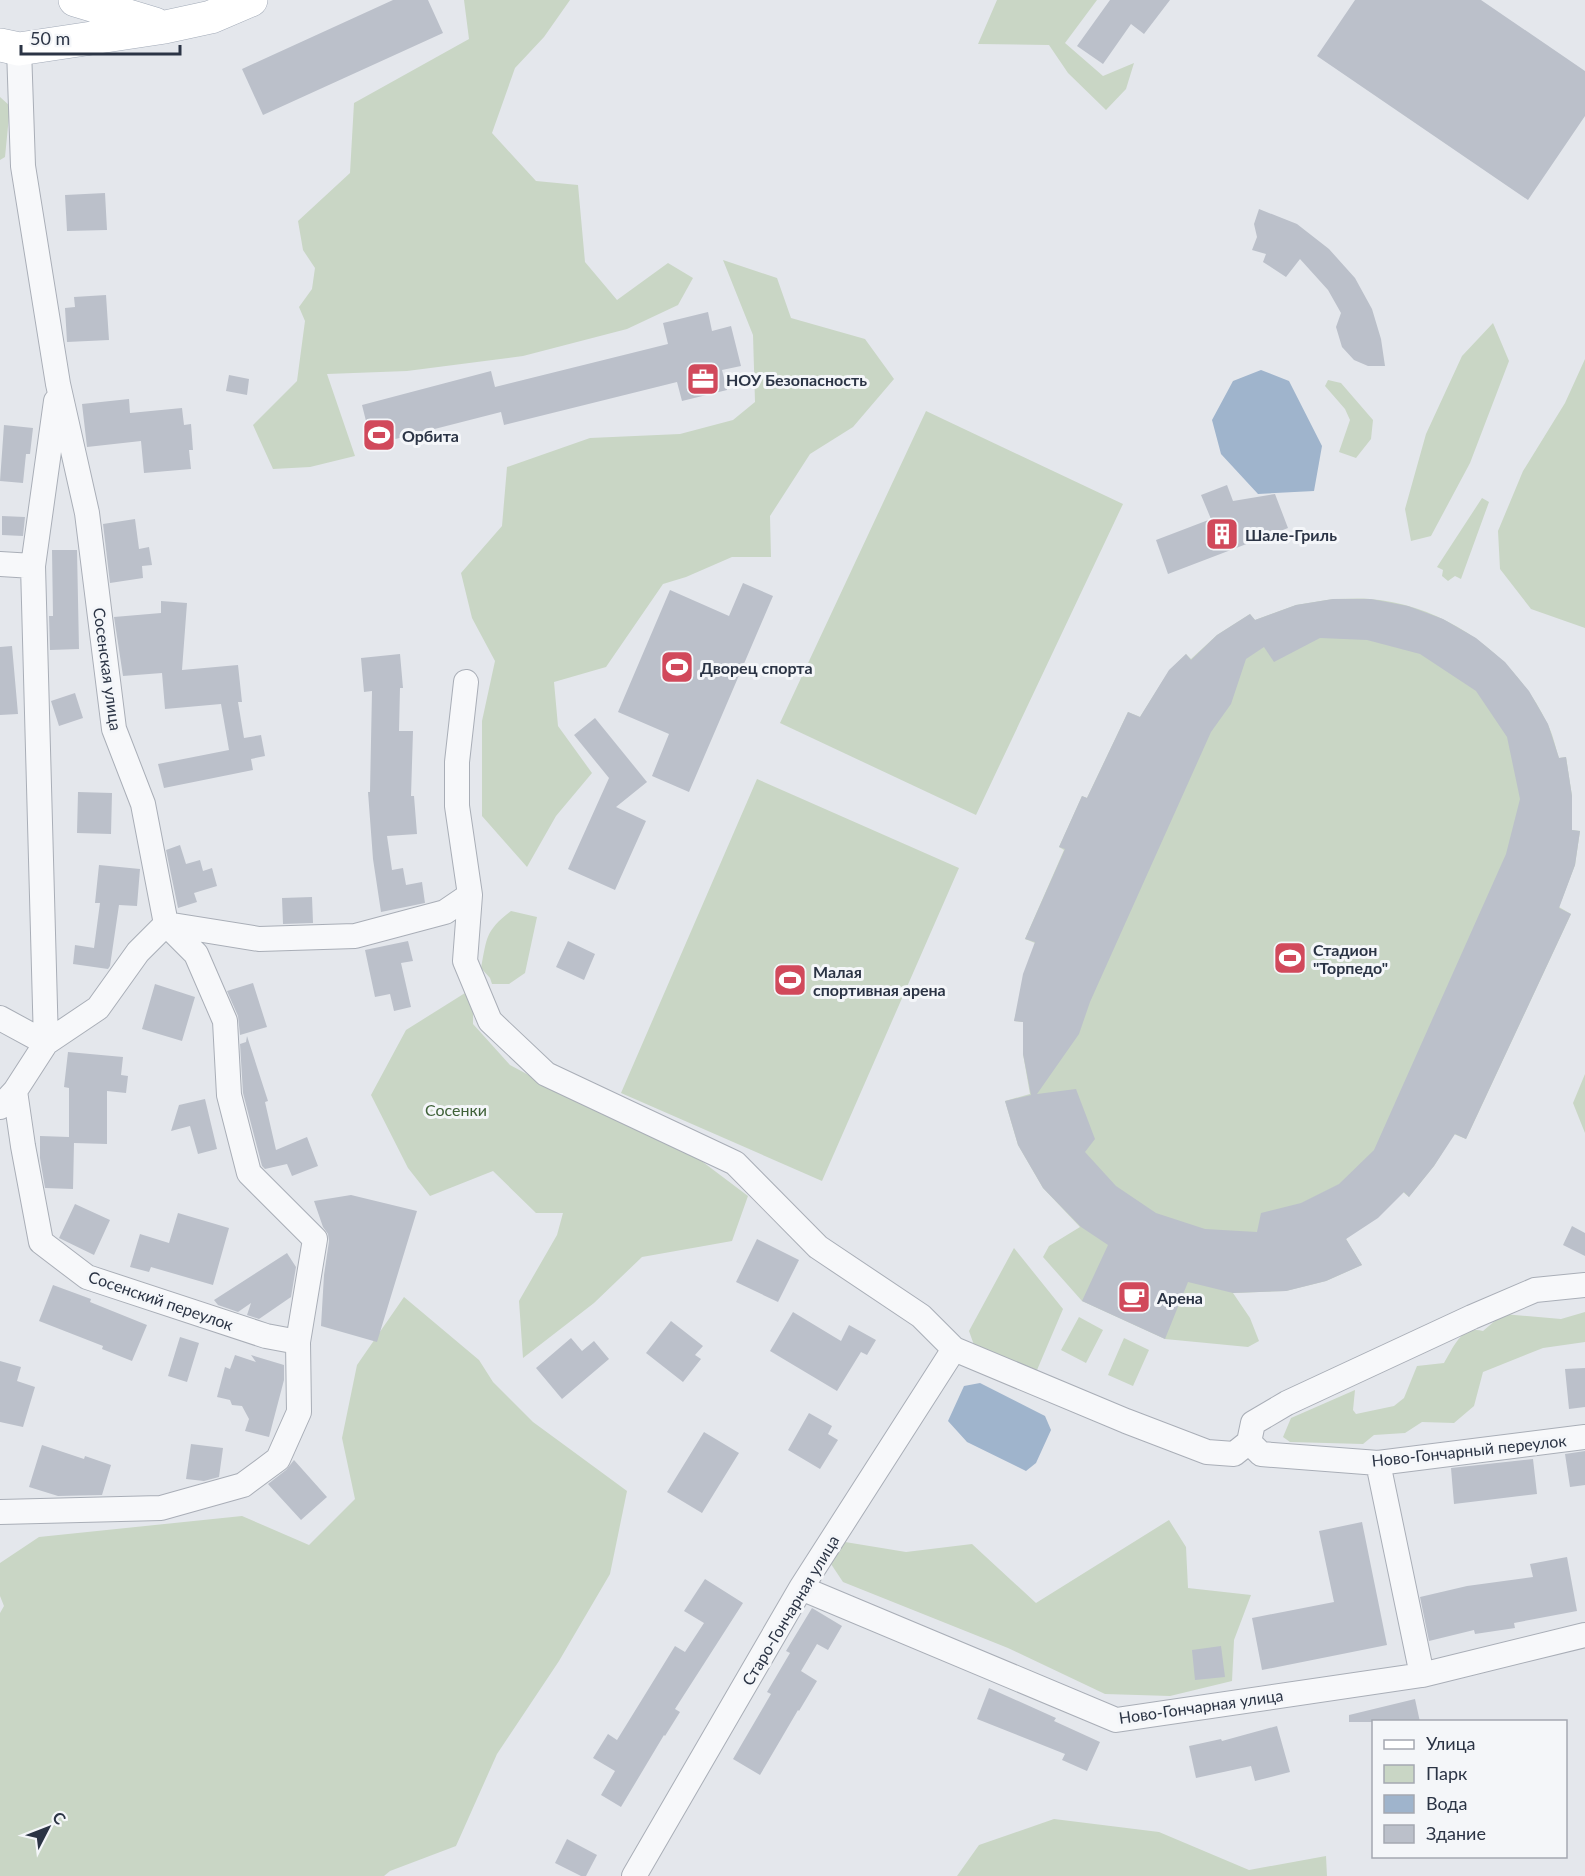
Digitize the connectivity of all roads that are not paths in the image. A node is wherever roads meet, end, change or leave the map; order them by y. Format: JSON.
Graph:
{"nodes":[{"id":1,"x":75,"y":0,"type":"edge"},
{"id":2,"x":251,"y":0,"type":"edge"},
{"id":3,"x":165,"y":27,"type":"junction"},
{"id":4,"x":10,"y":47,"type":"edge"},
{"id":5,"x":58,"y":384,"type":"junction"},
{"id":6,"x":0,"y":564,"type":"edge"},
{"id":7,"x":33,"y":566,"type":"junction"},
{"id":8,"x":466,"y":682,"type":"dead end"},
{"id":9,"x":470,"y":895,"type":"junction"},
{"id":10,"x":166,"y":924,"type":"junction"},
{"id":11,"x":0,"y":1018,"type":"edge"},
{"id":12,"x":46,"y":1043,"type":"junction"},
{"id":13,"x":8,"y":1099,"type":"edge"},
{"id":14,"x":1585,"y":1286,"type":"edge"},
{"id":15,"x":298,"y":1342,"type":"junction"},
{"id":16,"x":954,"y":1348,"type":"junction"},
{"id":17,"x":1585,"y":1437,"type":"edge"},
{"id":18,"x":1250,"y":1442,"type":"junction"},
{"id":19,"x":1378,"y":1463,"type":"junction"},
{"id":20,"x":0,"y":1512,"type":"edge"},
{"id":21,"x":801,"y":1588,"type":"junction"},
{"id":22,"x":1585,"y":1635,"type":"edge"},
{"id":23,"x":1422,"y":1675,"type":"junction"},
{"id":24,"x":633,"y":1876,"type":"edge"}],
"edges":[{"from":1,"to":3,"type":"main road"},
{"from":2,"to":3,"type":"main road"},
{"from":3,"to":4,"type":"main road"},
{"from":4,"to":5,"type":"street","name":"Сосенская улица"},
{"from":5,"to":7,"type":"street","name":"Сосенская улица"},
{"from":5,"to":10,"type":"street","name":"Сосенская улица"},
{"from":6,"to":7,"type":"street"},
{"from":7,"to":12,"type":"street","name":"Сосенская улица"},
{"from":8,"to":9,"type":"street"},
{"from":9,"to":10,"type":"street"},
{"from":9,"to":16,"type":"street"},
{"from":10,"to":12,"type":"street"},
{"from":10,"to":15,"type":"street"},
{"from":11,"to":12,"type":"street"},
{"from":12,"to":13,"type":"street"},
{"from":13,"to":15,"type":"street","name":"Сосенский переулок"},
{"from":14,"to":18,"type":"street"},
{"from":15,"to":20,"type":"street"},
{"from":16,"to":18,"type":"street"},
{"from":16,"to":21,"type":"street","name":"Старо-Гончарная улица"},
{"from":17,"to":19,"type":"street","name":"Ново-Гончарный переулок"},
{"from":18,"to":19,"type":"street","name":"Ново-Гончарный переулок"},
{"from":19,"to":23,"type":"street"},
{"from":21,"to":23,"type":"street","name":"Ново-Гончарная улица"},
{"from":21,"to":24,"type":"street","name":"Старо-Гончарная улица"},
{"from":22,"to":23,"type":"street","name":"Ново-Гончарная улица"}]}
